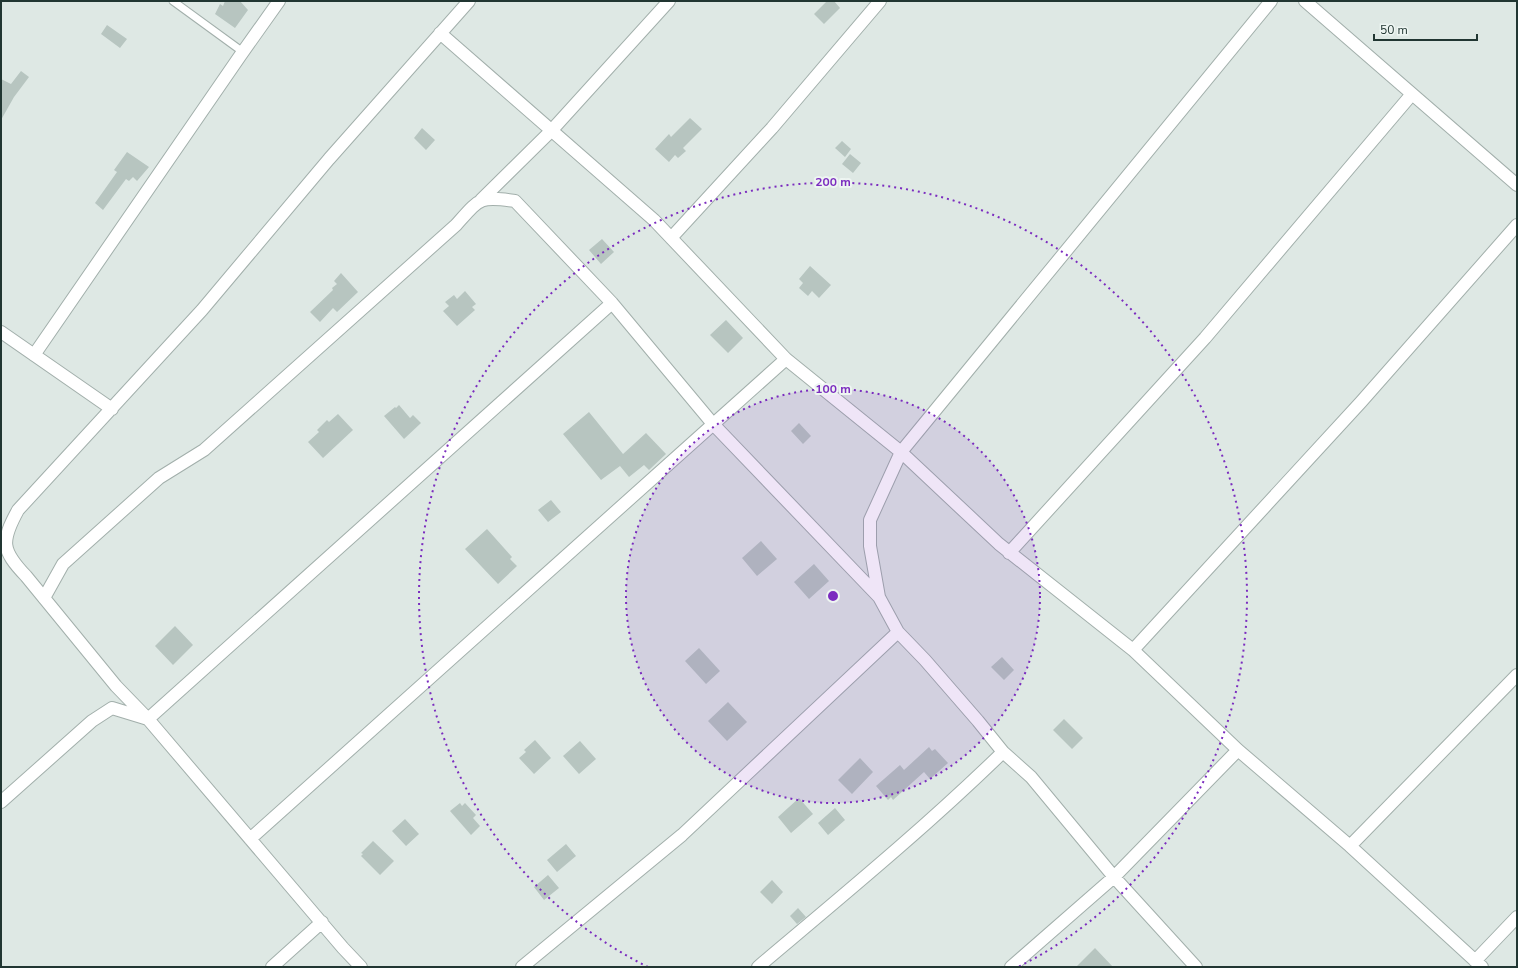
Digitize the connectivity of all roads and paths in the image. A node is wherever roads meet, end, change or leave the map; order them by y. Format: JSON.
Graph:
{"nodes":[{"id":1,"x":173,"y":1,"type":"edge"},
{"id":2,"x":279,"y":1,"type":"edge"},
{"id":3,"x":468,"y":1,"type":"edge"},
{"id":4,"x":670,"y":1,"type":"edge"},
{"id":5,"x":880,"y":1,"type":"edge"},
{"id":6,"x":1271,"y":1,"type":"edge"},
{"id":7,"x":1305,"y":1,"type":"edge"},
{"id":8,"x":440,"y":33,"type":"junction"},
{"id":9,"x":242,"y":52,"type":"junction"},
{"id":10,"x":1412,"y":94,"type":"junction"},
{"id":11,"x":551,"y":131,"type":"junction"},
{"id":12,"x":1516,"y":181,"type":"edge"},
{"id":13,"x":481,"y":200,"type":"junction"},
{"id":14,"x":1517,"y":225,"type":"edge"},
{"id":15,"x":671,"y":238,"type":"junction"},
{"id":16,"x":612,"y":303,"type":"junction"},
{"id":17,"x":1,"y":332,"type":"edge"},
{"id":18,"x":34,"y":355,"type":"junction"},
{"id":19,"x":786,"y":359,"type":"junction"},
{"id":20,"x":112,"y":409,"type":"junction"},
{"id":21,"x":713,"y":424,"type":"junction"},
{"id":22,"x":901,"y":452,"type":"junction"},
{"id":23,"x":3,"y":543,"type":"edge"},
{"id":24,"x":1009,"y":553,"type":"junction"},
{"id":25,"x":879,"y":597,"type":"junction"},
{"id":26,"x":44,"y":598,"type":"junction"},
{"id":27,"x":898,"y":632,"type":"junction"},
{"id":28,"x":1132,"y":650,"type":"junction"},
{"id":29,"x":1517,"y":675,"type":"edge"},
{"id":30,"x":148,"y":719,"type":"junction"},
{"id":31,"x":1238,"y":750,"type":"junction"},
{"id":32,"x":1003,"y":752,"type":"junction"},
{"id":33,"x":1,"y":802,"type":"edge"},
{"id":34,"x":250,"y":840,"type":"junction"},
{"id":35,"x":1350,"y":846,"type":"junction"},
{"id":36,"x":1114,"y":877,"type":"junction"},
{"id":37,"x":1517,"y":917,"type":"edge"},
{"id":38,"x":322,"y":922,"type":"junction"},
{"id":39,"x":1478,"y":964,"type":"edge"},
{"id":40,"x":272,"y":967,"type":"edge"},
{"id":41,"x":361,"y":967,"type":"edge"},
{"id":42,"x":522,"y":967,"type":"edge"},
{"id":43,"x":758,"y":967,"type":"edge"},
{"id":44,"x":1011,"y":967,"type":"edge"},
{"id":45,"x":1196,"y":967,"type":"edge"}],
"edges":[{"from":1,"to":9,"type":"lane"},
{"from":2,"to":9,"type":"street"},
{"from":3,"to":8,"type":"street"},
{"from":4,"to":11,"type":"street"},
{"from":5,"to":15,"type":"street"},
{"from":6,"to":22,"type":"street"},
{"from":7,"to":10,"type":"street"},
{"from":8,"to":11,"type":"street"},
{"from":8,"to":20,"type":"street"},
{"from":9,"to":18,"type":"street"},
{"from":10,"to":12,"type":"street"},
{"from":10,"to":24,"type":"street"},
{"from":11,"to":13,"type":"street"},
{"from":11,"to":15,"type":"street"},
{"from":13,"to":16,"type":"street"},
{"from":13,"to":26,"type":"street"},
{"from":14,"to":28,"type":"street"},
{"from":15,"to":19,"type":"street"},
{"from":16,"to":21,"type":"street"},
{"from":16,"to":30,"type":"street"},
{"from":17,"to":18,"type":"street"},
{"from":18,"to":20,"type":"street"},
{"from":19,"to":21,"type":"street"},
{"from":19,"to":22,"type":"street"},
{"from":20,"to":23,"type":"street"},
{"from":21,"to":25,"type":"street"},
{"from":21,"to":34,"type":"street"},
{"from":22,"to":24,"type":"street"},
{"from":22,"to":25,"type":"street"},
{"from":23,"to":26,"type":"street"},
{"from":24,"to":28,"type":"street"},
{"from":25,"to":27,"type":"street"},
{"from":26,"to":30,"type":"street"},
{"from":27,"to":32,"type":"street"},
{"from":27,"to":42,"type":"street"},
{"from":28,"to":31,"type":"street"},
{"from":29,"to":35,"type":"street"},
{"from":30,"to":33,"type":"street"},
{"from":30,"to":34,"type":"street"},
{"from":31,"to":35,"type":"street"},
{"from":31,"to":36,"type":"street"},
{"from":32,"to":36,"type":"street"},
{"from":32,"to":43,"type":"street"},
{"from":34,"to":38,"type":"street"},
{"from":35,"to":39,"type":"street"},
{"from":36,"to":44,"type":"street"},
{"from":36,"to":45,"type":"street"},
{"from":37,"to":39,"type":"street"},
{"from":38,"to":40,"type":"street"},
{"from":38,"to":41,"type":"street"}]}
